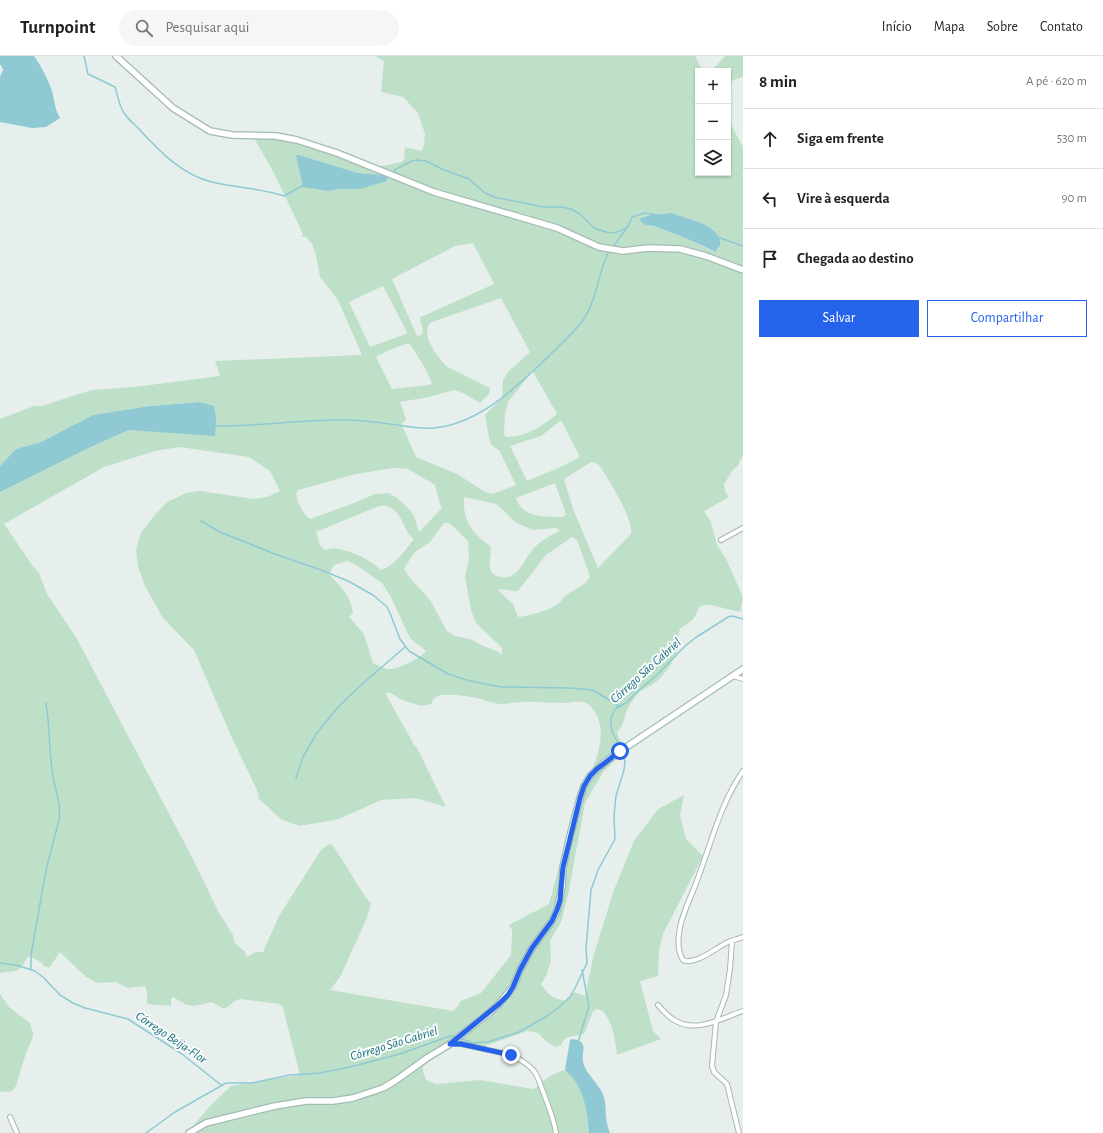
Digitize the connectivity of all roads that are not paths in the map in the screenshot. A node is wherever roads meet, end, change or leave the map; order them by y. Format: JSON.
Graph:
{"nodes":[{"id":1,"x":116,"y":56,"type":"edge"},
{"id":2,"x":743,"y":270,"type":"edge"},
{"id":3,"x":743,"y":528,"type":"edge"},
{"id":4,"x":721,"y":540,"type":"dead end"},
{"id":5,"x":743,"y":668,"type":"edge"},
{"id":6,"x":732,"y":676,"type":"junction"},
{"id":7,"x":743,"y":679,"type":"edge"},
{"id":8,"x":743,"y":771,"type":"edge"},
{"id":9,"x":743,"y":937,"type":"edge"},
{"id":10,"x":732,"y":941,"type":"junction"},
{"id":11,"x":658,"y":1005,"type":"dead end"},
{"id":12,"x":743,"y":1011,"type":"edge"},
{"id":13,"x":716,"y":1022,"type":"junction"},
{"id":14,"x":450,"y":1044,"type":"junction"},
{"id":15,"x":10,"y":1117,"type":"dead end"},
{"id":16,"x":17,"y":1133,"type":"edge"},
{"id":17,"x":189,"y":1133,"type":"edge"},
{"id":18,"x":556,"y":1133,"type":"edge"},
{"id":19,"x":739,"y":1133,"type":"edge"}],
"edges":[{"from":1,"to":2,"type":"street"},
{"from":3,"to":4,"type":"street"},
{"from":5,"to":6,"type":"street"},
{"from":6,"to":7,"type":"street"},
{"from":6,"to":14,"type":"street"},
{"from":8,"to":10,"type":"street"},
{"from":9,"to":10,"type":"street"},
{"from":10,"to":13,"type":"street"},
{"from":11,"to":13,"type":"street"},
{"from":12,"to":13,"type":"street"},
{"from":13,"to":19,"type":"street"},
{"from":14,"to":17,"type":"street"},
{"from":14,"to":18,"type":"street"},
{"from":15,"to":16,"type":"street"}]}
